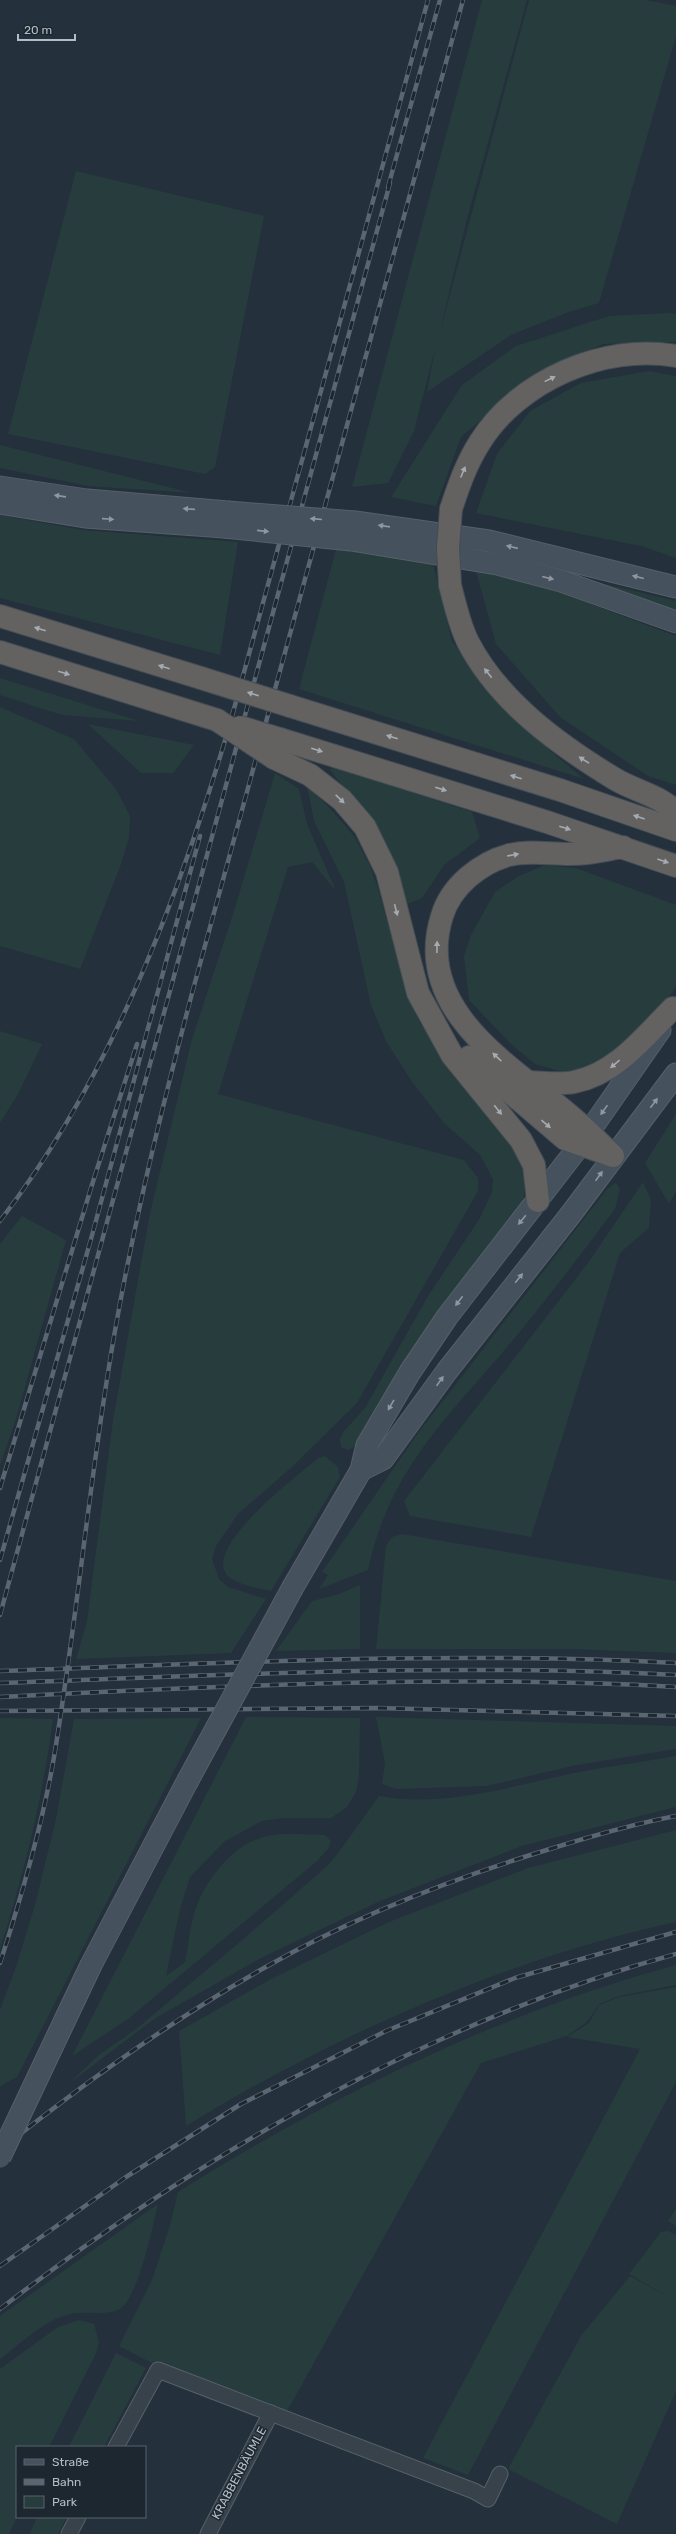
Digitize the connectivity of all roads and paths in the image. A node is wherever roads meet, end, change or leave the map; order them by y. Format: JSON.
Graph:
{"nodes":[{"id":1,"x":676,"y":356,"type":"edge"},
{"id":2,"x":0,"y":487,"type":"edge"},
{"id":3,"x":0,"y":503,"type":"edge"},
{"id":4,"x":226,"y":520,"type":"junction"},
{"id":5,"x":353,"y":531,"type":"junction"},
{"id":6,"x":676,"y":587,"type":"edge"},
{"id":7,"x":0,"y":616,"type":"edge"},
{"id":8,"x":676,"y":622,"type":"edge"},
{"id":9,"x":0,"y":652,"type":"edge"},
{"id":10,"x":277,"y":748,"type":"junction"},
{"id":11,"x":676,"y":812,"type":"edge"},
{"id":12,"x":676,"y":830,"type":"edge"},
{"id":13,"x":623,"y":847,"type":"junction"},
{"id":14,"x":676,"y":866,"type":"edge"},
{"id":15,"x":675,"y":1006,"type":"edge"},
{"id":16,"x":434,"y":1023,"type":"junction"},
{"id":17,"x":676,"y":1074,"type":"edge"},
{"id":18,"x":527,"y":1082,"type":"junction"},
{"id":19,"x":585,"y":1138,"type":"junction"},
{"id":20,"x":613,"y":1156,"type":"junction"},
{"id":21,"x":538,"y":1201,"type":"junction"},
{"id":22,"x":361,"y":1470,"type":"junction"},
{"id":23,"x":0,"y":2157,"type":"edge"},
{"id":24,"x":271,"y":2413,"type":"junction"},
{"id":25,"x":117,"y":2446,"type":"edge"},
{"id":26,"x":500,"y":2474,"type":"dead end"},
{"id":27,"x":77,"y":2518,"type":"edge"},
{"id":28,"x":69,"y":2534,"type":"edge"},
{"id":29,"x":208,"y":2534,"type":"edge"}],
"edges":[{"from":11,"to":1,"type":"highway","one_way":true,"bridge":true},
{"from":4,"to":2,"type":"main road","one_way":true},
{"from":3,"to":4,"type":"main road","one_way":true},
{"from":4,"to":5,"type":"main road","bridge":true},
{"from":6,"to":5,"type":"main road","one_way":true},
{"from":5,"to":8,"type":"main road","one_way":true},
{"from":12,"to":7,"type":"highway","one_way":true,"bridge":true},
{"from":9,"to":10,"type":"highway","one_way":true,"bridge":true},
{"from":10,"to":13,"type":"highway","one_way":true},
{"from":10,"to":16,"type":"highway","one_way":true},
{"from":13,"to":14,"type":"highway","one_way":true},
{"from":18,"to":13,"type":"highway","one_way":true},
{"from":15,"to":18,"type":"highway","one_way":true},
{"from":15,"to":19,"type":"main road","one_way":true},
{"from":16,"to":19,"type":"highway","one_way":true},
{"from":16,"to":21,"type":"highway","one_way":true},
{"from":20,"to":17,"type":"main road","one_way":true},
{"from":18,"to":19,"type":"highway"},
{"from":19,"to":20,"type":"highway"},
{"from":19,"to":21,"type":"main road"},
{"from":22,"to":20,"type":"main road","one_way":true},
{"from":21,"to":22,"type":"main road","one_way":true},
{"from":22,"to":23,"type":"main road","bridge":true},
{"from":24,"to":25,"type":"street"},
{"from":24,"to":26,"type":"street"},
{"from":24,"to":29,"type":"street","name":"KRABBENBÄUMLE"},
{"from":27,"to":28,"type":"street"}]}
